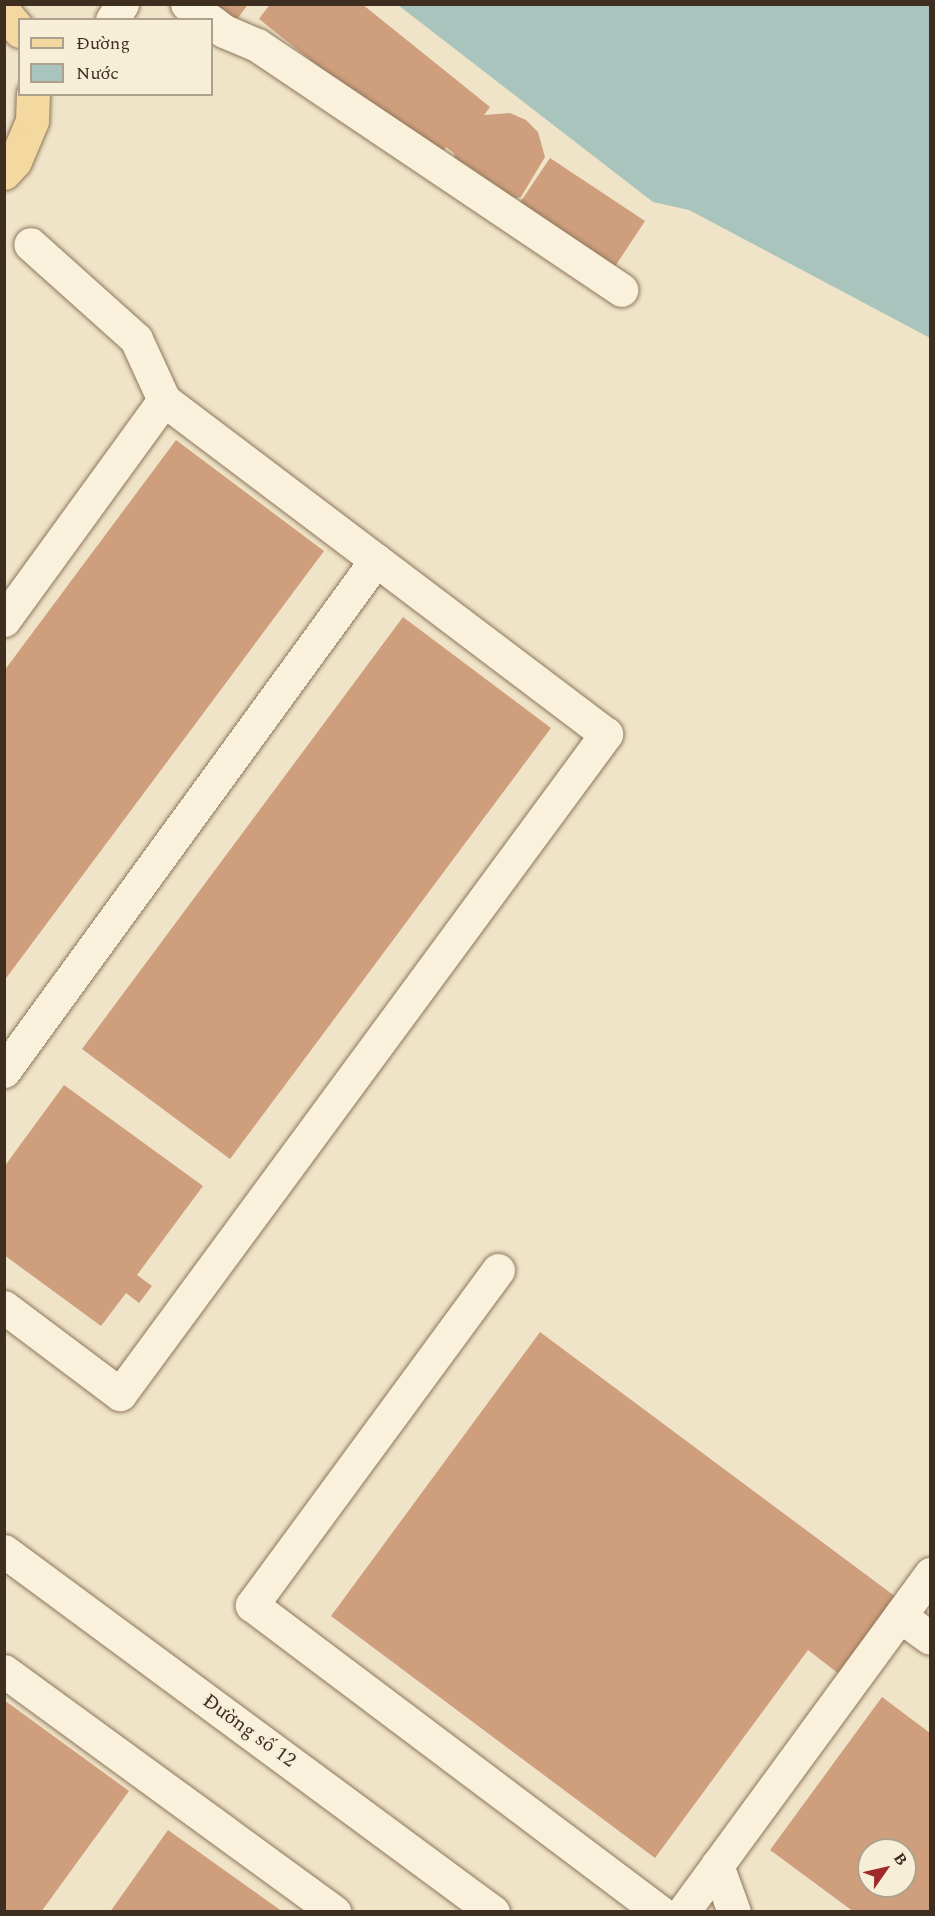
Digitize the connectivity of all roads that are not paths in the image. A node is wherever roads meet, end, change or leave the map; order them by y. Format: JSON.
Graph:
{"nodes":[{"id":1,"x":122,"y":4,"type":"edge"},
{"id":2,"x":187,"y":4,"type":"edge"},
{"id":3,"x":4,"y":12,"type":"edge"},
{"id":4,"x":113,"y":18,"type":"edge"},
{"id":5,"x":206,"y":18,"type":"edge"},
{"id":6,"x":213,"y":23,"type":"edge"},
{"id":7,"x":18,"y":30,"type":"edge"},
{"id":8,"x":33,"y":96,"type":"edge"},
{"id":9,"x":4,"y":173,"type":"edge"},
{"id":10,"x":30,"y":244,"type":"dead end"},
{"id":11,"x":621,"y":290,"type":"dead end"},
{"id":12,"x":164,"y":400,"type":"junction"},
{"id":13,"x":376,"y":560,"type":"junction"},
{"id":14,"x":4,"y":620,"type":"edge"},
{"id":15,"x":4,"y":1071,"type":"edge"},
{"id":16,"x":498,"y":1270,"type":"dead end"},
{"id":17,"x":4,"y":1307,"type":"edge"},
{"id":18,"x":4,"y":1551,"type":"edge"},
{"id":19,"x":930,"y":1574,"type":"edge"},
{"id":20,"x":900,"y":1616,"type":"junction"},
{"id":21,"x":930,"y":1638,"type":"edge"},
{"id":22,"x":4,"y":1671,"type":"edge"},
{"id":23,"x":717,"y":1865,"type":"junction"},
{"id":24,"x":335,"y":1911,"type":"edge"},
{"id":25,"x":493,"y":1911,"type":"edge"},
{"id":26,"x":660,"y":1911,"type":"edge"},
{"id":27,"x":683,"y":1911,"type":"edge"},
{"id":28,"x":734,"y":1911,"type":"edge"}],
"edges":[{"from":1,"to":4,"type":"street"},
{"from":2,"to":5,"type":"street"},
{"from":3,"to":7,"type":"main road"},
{"from":6,"to":11,"type":"street"},
{"from":8,"to":9,"type":"main road"},
{"from":10,"to":12,"type":"street"},
{"from":12,"to":13,"type":"street"},
{"from":12,"to":14,"type":"street"},
{"from":13,"to":15,"type":"street"},
{"from":13,"to":17,"type":"street"},
{"from":16,"to":26,"type":"street"},
{"from":18,"to":25,"type":"street","name":"Đường số 12"},
{"from":19,"to":20,"type":"street"},
{"from":20,"to":21,"type":"street"},
{"from":20,"to":23,"type":"street"},
{"from":22,"to":24,"type":"street"},
{"from":23,"to":27,"type":"street"},
{"from":23,"to":28,"type":"street"}]}
